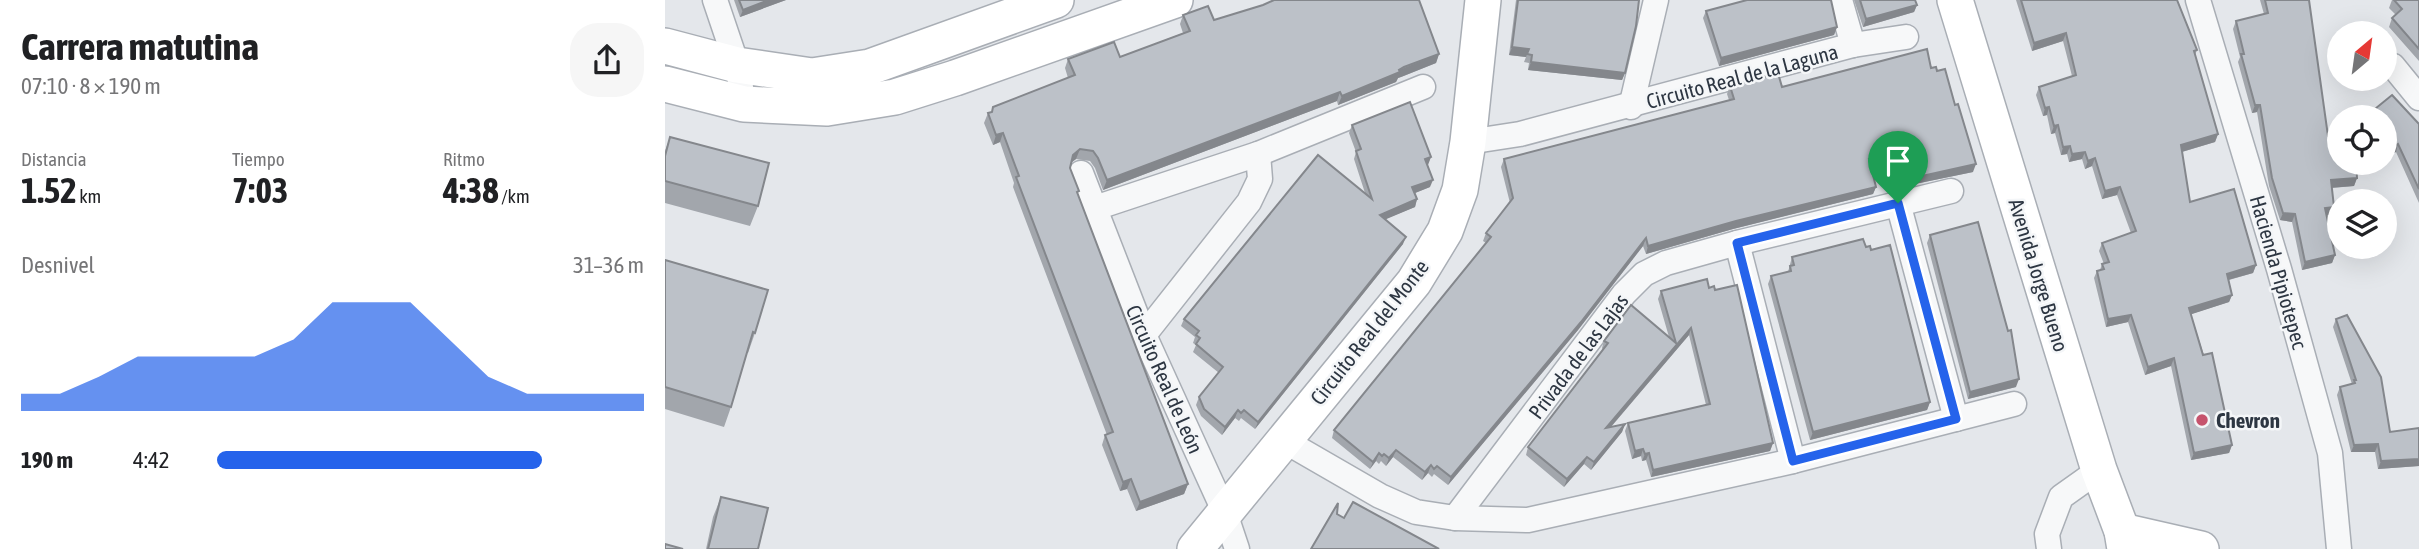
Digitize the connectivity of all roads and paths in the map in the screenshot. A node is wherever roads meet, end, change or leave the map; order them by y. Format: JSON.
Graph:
{"nodes":[{"id":1,"x":715,"y":0,"type":"edge"},
{"id":2,"x":1056,"y":0,"type":"edge"},
{"id":3,"x":1174,"y":0,"type":"edge"},
{"id":4,"x":1483,"y":0,"type":"edge"},
{"id":5,"x":1656,"y":0,"type":"edge"},
{"id":6,"x":1840,"y":0,"type":"edge"},
{"id":7,"x":1955,"y":0,"type":"edge"},
{"id":8,"x":2198,"y":0,"type":"edge"},
{"id":9,"x":1906,"y":37,"type":"dead end"},
{"id":10,"x":939,"y":43,"type":"junction"},
{"id":11,"x":1853,"y":45,"type":"junction"},
{"id":12,"x":665,"y":46,"type":"edge"},
{"id":13,"x":737,"y":65,"type":"junction"},
{"id":14,"x":2397,"y":71,"type":"edge"},
{"id":15,"x":955,"y":78,"type":"junction"},
{"id":16,"x":665,"y":84,"type":"edge"},
{"id":17,"x":1423,"y":87,"type":"dead end"},
{"id":18,"x":2419,"y":98,"type":"edge"},
{"id":19,"x":744,"y":104,"type":"junction"},
{"id":20,"x":1631,"y":107,"type":"junction"},
{"id":21,"x":1468,"y":142,"type":"junction"},
{"id":22,"x":1258,"y":154,"type":"junction"},
{"id":23,"x":1081,"y":173,"type":"dead end"},
{"id":24,"x":1951,"y":191,"type":"dead end"},
{"id":25,"x":1898,"y":203,"type":"junction"},
{"id":26,"x":1095,"y":208,"type":"junction"},
{"id":27,"x":1737,"y":243,"type":"junction"},
{"id":28,"x":1144,"y":335,"type":"junction"},
{"id":29,"x":2014,"y":404,"type":"dead end"},
{"id":30,"x":1956,"y":419,"type":"junction"},
{"id":31,"x":1283,"y":440,"type":"junction"},
{"id":32,"x":1793,"y":461,"type":"junction"},
{"id":33,"x":2099,"y":470,"type":"junction"},
{"id":34,"x":1225,"y":513,"type":"junction"},
{"id":35,"x":1455,"y":518,"type":"junction"},
{"id":36,"x":2123,"y":540,"type":"edge"},
{"id":37,"x":1195,"y":549,"type":"edge"},
{"id":38,"x":1237,"y":549,"type":"edge"},
{"id":39,"x":2049,"y":549,"type":"edge"},
{"id":40,"x":2201,"y":549,"type":"edge"},
{"id":41,"x":2339,"y":549,"type":"edge"}],
"edges":[{"from":1,"to":13,"type":"street"},
{"from":2,"to":10,"type":"street"},
{"from":3,"to":15,"type":"street"},
{"from":4,"to":21,"type":"street","name":"Circuito Real del Monte"},
{"from":5,"to":20,"type":"street","name":"Circuito Real de la Laguna"},
{"from":6,"to":11,"type":"street","name":"Circuito Real de la Laguna"},
{"from":7,"to":33,"type":"street","name":"Avenida Jorge Bueno"},
{"from":8,"to":41,"type":"street","name":"Hacienda Pipiotepec"},
{"from":9,"to":11,"type":"street","name":"Circuito Real de la Laguna"},
{"from":10,"to":13,"type":"street"},
{"from":10,"to":15,"type":"street"},
{"from":11,"to":20,"type":"street","name":"Circuito Real de la Laguna"},
{"from":12,"to":13,"type":"street"},
{"from":13,"to":19,"type":"street"},
{"from":14,"to":18,"type":"street"},
{"from":15,"to":19,"type":"street"},
{"from":16,"to":19,"type":"street"},
{"from":17,"to":22,"type":"street"},
{"from":20,"to":21,"type":"street","name":"Circuito Real de la Laguna"},
{"from":21,"to":31,"type":"street","name":"Circuito Real del Monte"},
{"from":22,"to":26,"type":"street"},
{"from":22,"to":28,"type":"street"},
{"from":23,"to":26,"type":"street","name":"Circuito Real de León"},
{"from":24,"to":25,"type":"street","name":"Privada de las Lajas"},
{"from":25,"to":27,"type":"street","name":"Privada de las Lajas"},
{"from":25,"to":30,"type":"street"},
{"from":26,"to":28,"type":"street","name":"Circuito Real de León"},
{"from":27,"to":32,"type":"street"},
{"from":27,"to":35,"type":"street","name":"Privada de las Lajas"},
{"from":28,"to":34,"type":"street","name":"Circuito Real de León"},
{"from":29,"to":30,"type":"street"},
{"from":30,"to":32,"type":"street"},
{"from":31,"to":34,"type":"street","name":"Circuito Real del Monte"},
{"from":31,"to":35,"type":"street"},
{"from":32,"to":35,"type":"street"},
{"from":33,"to":36,"type":"street","name":"Avenida Jorge Bueno"},
{"from":33,"to":39,"type":"street"},
{"from":34,"to":37,"type":"street","name":"Circuito Real del Monte"},
{"from":34,"to":38,"type":"street","name":"Circuito Real de León"},
{"from":36,"to":40,"type":"street"}]}
